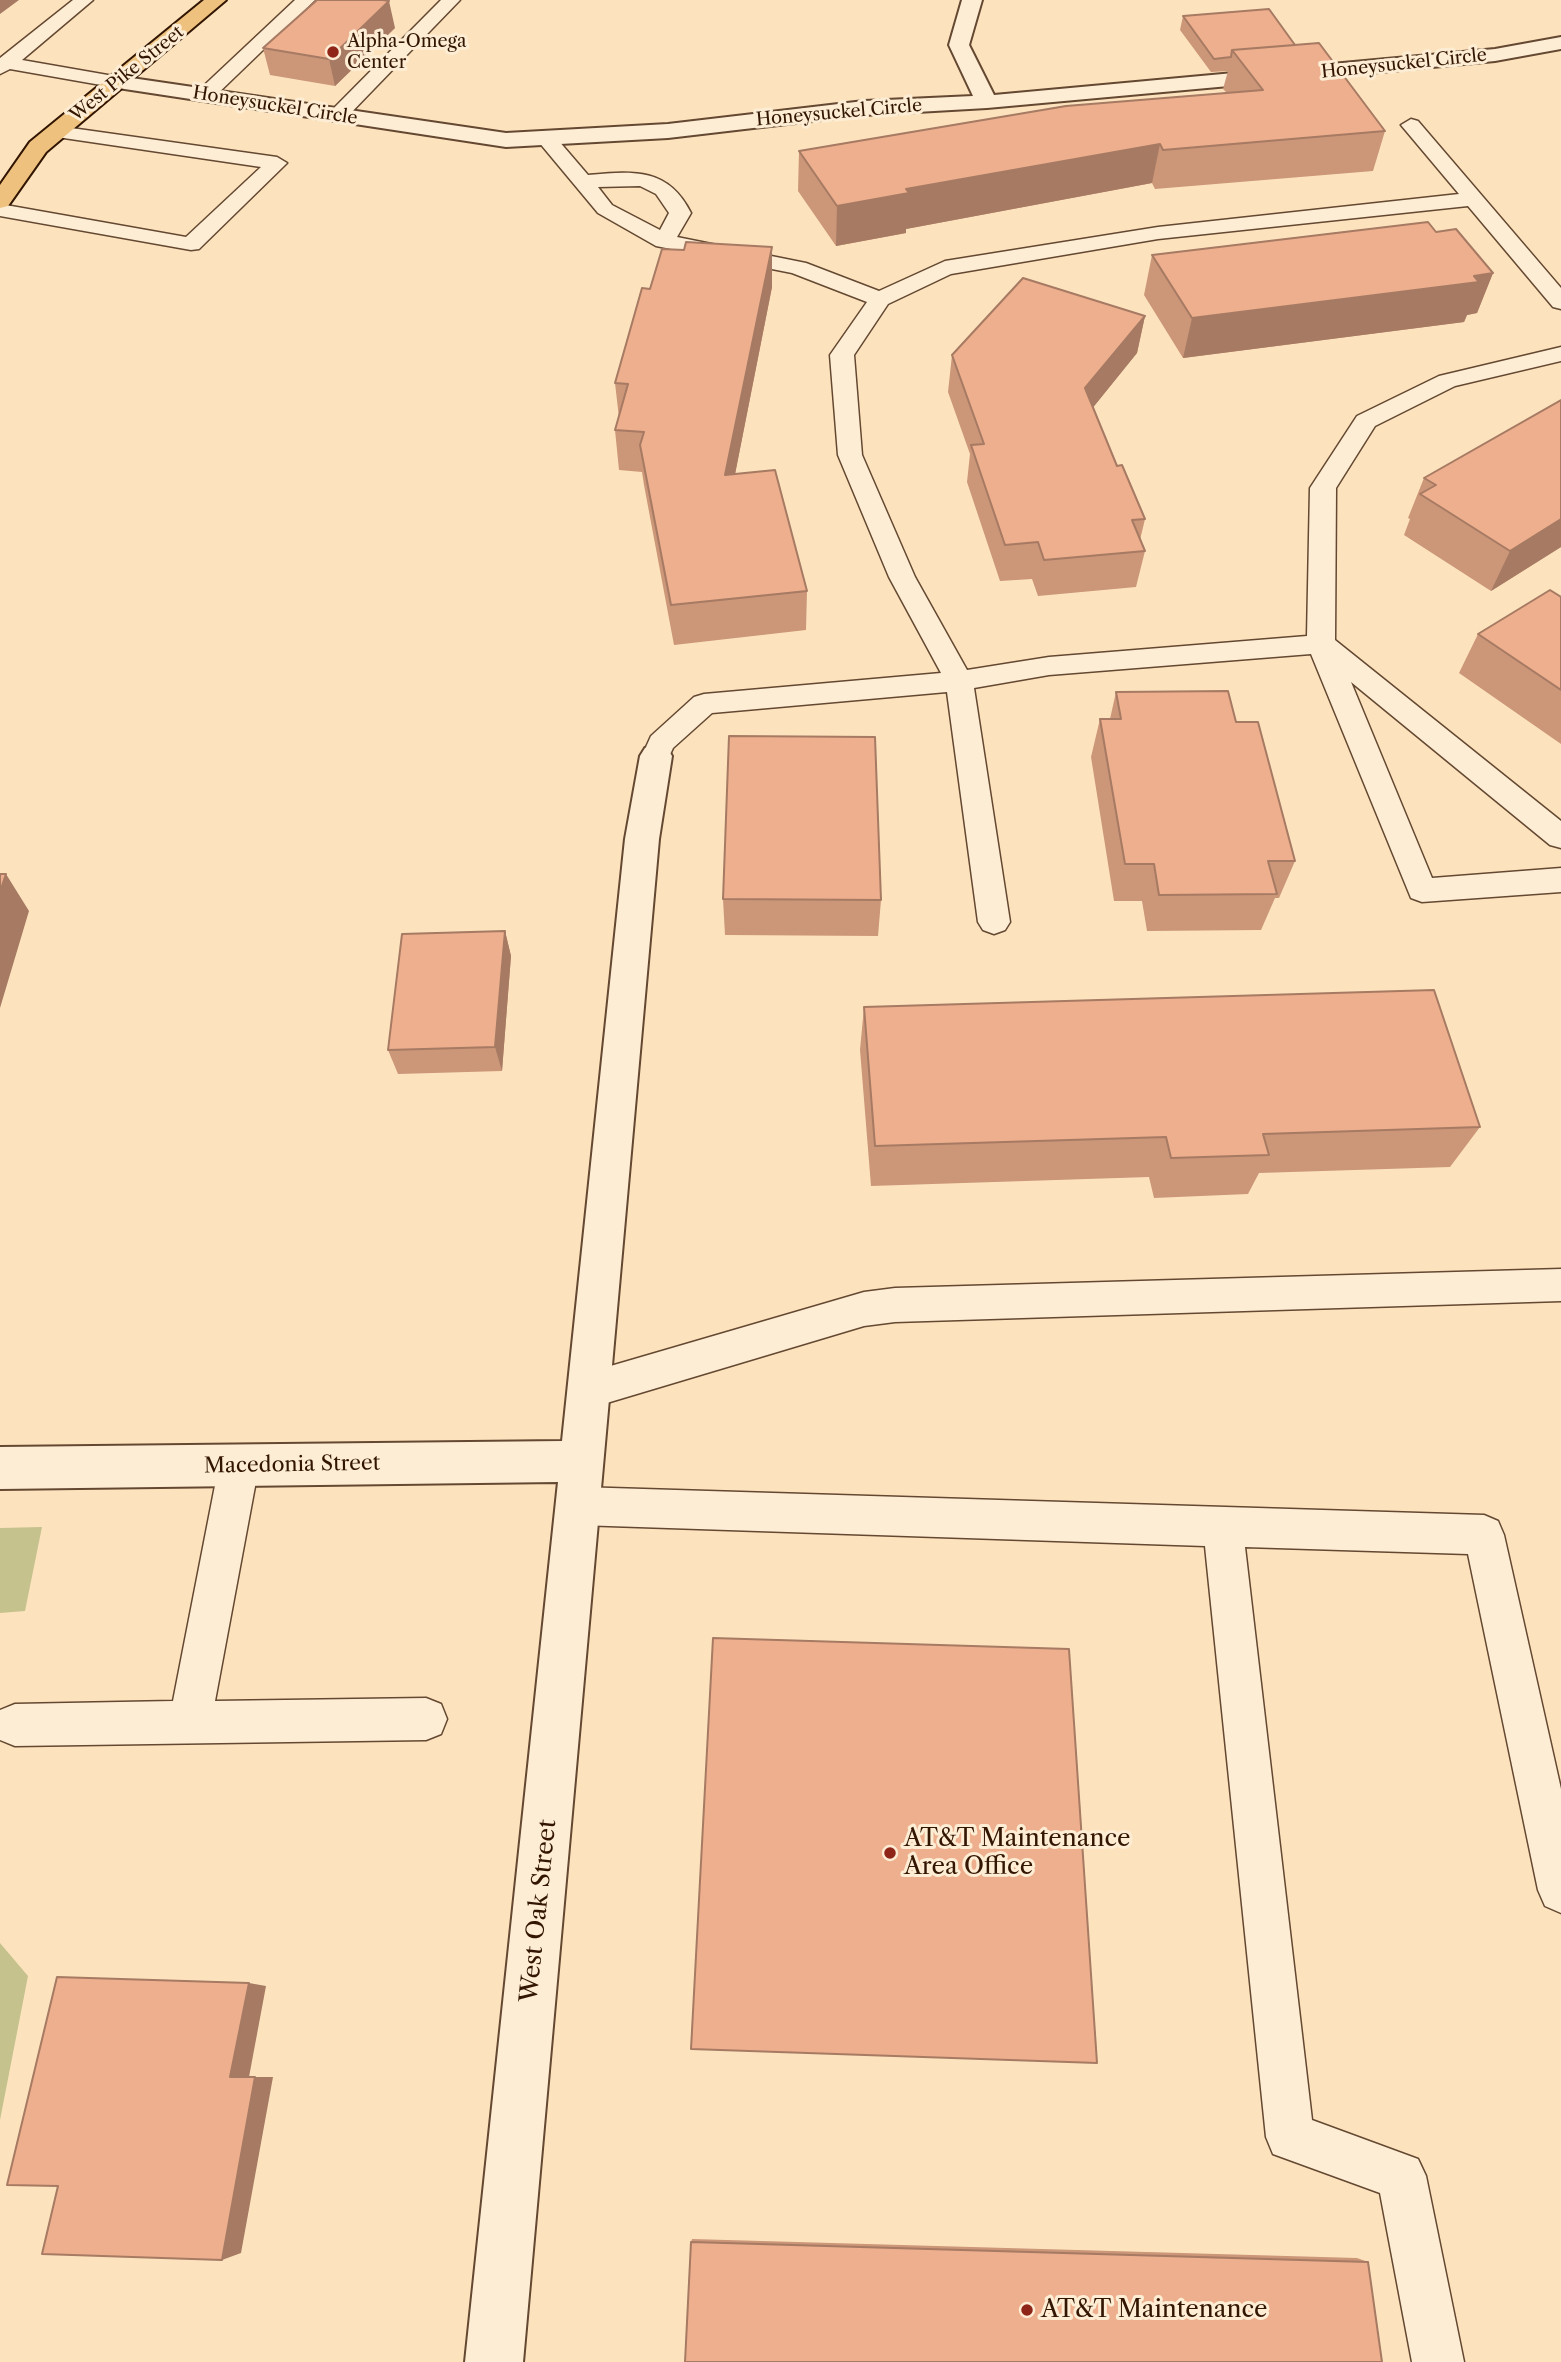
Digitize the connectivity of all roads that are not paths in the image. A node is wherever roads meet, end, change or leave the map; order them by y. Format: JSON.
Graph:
{"nodes":[{"id":1,"x":84,"y":0,"type":"edge"},
{"id":2,"x":216,"y":0,"type":"edge"},
{"id":3,"x":306,"y":0,"type":"edge"},
{"id":4,"x":451,"y":0,"type":"edge"},
{"id":5,"x":972,"y":0,"type":"edge"},
{"id":6,"x":1561,"y":43,"type":"edge"},
{"id":7,"x":3,"y":66,"type":"edge"},
{"id":8,"x":118,"y":82,"type":"junction"},
{"id":9,"x":204,"y":96,"type":"junction"},
{"id":10,"x":987,"y":102,"type":"junction"},
{"id":11,"x":337,"y":116,"type":"junction"},
{"id":12,"x":1410,"y":125,"type":"dead end"},
{"id":13,"x":57,"y":132,"type":"junction"},
{"id":14,"x":545,"y":137,"type":"junction"},
{"id":15,"x":38,"y":147,"type":"junction"},
{"id":16,"x":0,"y":164,"type":"edge"},
{"id":17,"x":582,"y":182,"type":"junction"},
{"id":18,"x":1473,"y":199,"type":"junction"},
{"id":19,"x":0,"y":201,"type":"edge"},
{"id":20,"x":0,"y":210,"type":"edge"},
{"id":21,"x":664,"y":241,"type":"junction"},
{"id":22,"x":880,"y":299,"type":"junction"},
{"id":23,"x":1561,"y":302,"type":"edge"},
{"id":24,"x":1561,"y":354,"type":"edge"},
{"id":25,"x":1321,"y":644,"type":"junction"},
{"id":26,"x":959,"y":681,"type":"junction"},
{"id":27,"x":656,"y":755,"type":"joint"},
{"id":28,"x":1561,"y":837,"type":"edge"},
{"id":29,"x":1561,"y":880,"type":"edge"},
{"id":30,"x":994,"y":922,"type":"dead end"},
{"id":31,"x":1561,"y":1285,"type":"edge"},
{"id":32,"x":590,"y":1390,"type":"junction"},
{"id":33,"x":239,"y":1465,"type":"junction"},
{"id":34,"x":0,"y":1468,"type":"edge"},
{"id":35,"x":581,"y":1483,"type":"junction"},
{"id":36,"x":1223,"y":1527,"type":"junction"},
{"id":37,"x":426,"y":1719,"type":"dead end"},
{"id":38,"x":190,"y":1723,"type":"junction"},
{"id":39,"x":15,"y":1725,"type":"dead end"},
{"id":40,"x":1561,"y":1890,"type":"edge"},
{"id":41,"x":494,"y":2362,"type":"edge"},
{"id":42,"x":1438,"y":2362,"type":"edge"}],
"edges":[{"from":1,"to":7,"type":"lane"},
{"from":2,"to":8,"type":"main road","name":"West Pike Street"},
{"from":3,"to":9,"type":"lane"},
{"from":4,"to":11,"type":"lane"},
{"from":5,"to":10,"type":"street"},
{"from":6,"to":10,"type":"street","name":"Honeysuckel Circle"},
{"from":7,"to":8,"type":"lane"},
{"from":8,"to":9,"type":"street","name":"Honeysuckel Circle"},
{"from":8,"to":13,"type":"main road","name":"West Pike Street"},
{"from":9,"to":11,"type":"street","name":"Honeysuckel Circle"},
{"from":10,"to":14,"type":"street","name":"Honeysuckel Circle"},
{"from":11,"to":14,"type":"street","name":"Honeysuckel Circle"},
{"from":12,"to":18,"type":"lane"},
{"from":13,"to":15,"type":"main road","name":"West Pike Street"},
{"from":13,"to":20,"type":"lane"},
{"from":14,"to":17,"type":"lane"},
{"from":15,"to":16,"type":"main road","name":"West Pike Street"},
{"from":15,"to":19,"type":"main road","name":"West Pike Street"},
{"from":17,"to":21,"type":"lane"},
{"from":17,"to":21,"type":"lane"},
{"from":18,"to":22,"type":"lane"},
{"from":18,"to":23,"type":"lane"},
{"from":21,"to":22,"type":"lane"},
{"from":22,"to":26,"type":"lane"},
{"from":24,"to":25,"type":"lane"},
{"from":25,"to":26,"type":"lane"},
{"from":25,"to":28,"type":"lane"},
{"from":25,"to":29,"type":"lane"},
{"from":26,"to":27,"type":"lane"},
{"from":26,"to":30,"type":"lane"},
{"from":27,"to":32,"type":"street","name":"West Oak Street"},
{"from":31,"to":32,"type":"lane"},
{"from":32,"to":35,"type":"street","name":"West Oak Street"},
{"from":33,"to":34,"type":"street","name":"Macedonia Street"},
{"from":33,"to":35,"type":"street","name":"Macedonia Street"},
{"from":33,"to":38,"type":"lane"},
{"from":35,"to":36,"type":"lane"},
{"from":35,"to":41,"type":"street","name":"West Oak Street"},
{"from":36,"to":40,"type":"lane"},
{"from":36,"to":42,"type":"lane"},
{"from":37,"to":38,"type":"lane"},
{"from":38,"to":39,"type":"lane"}]}
